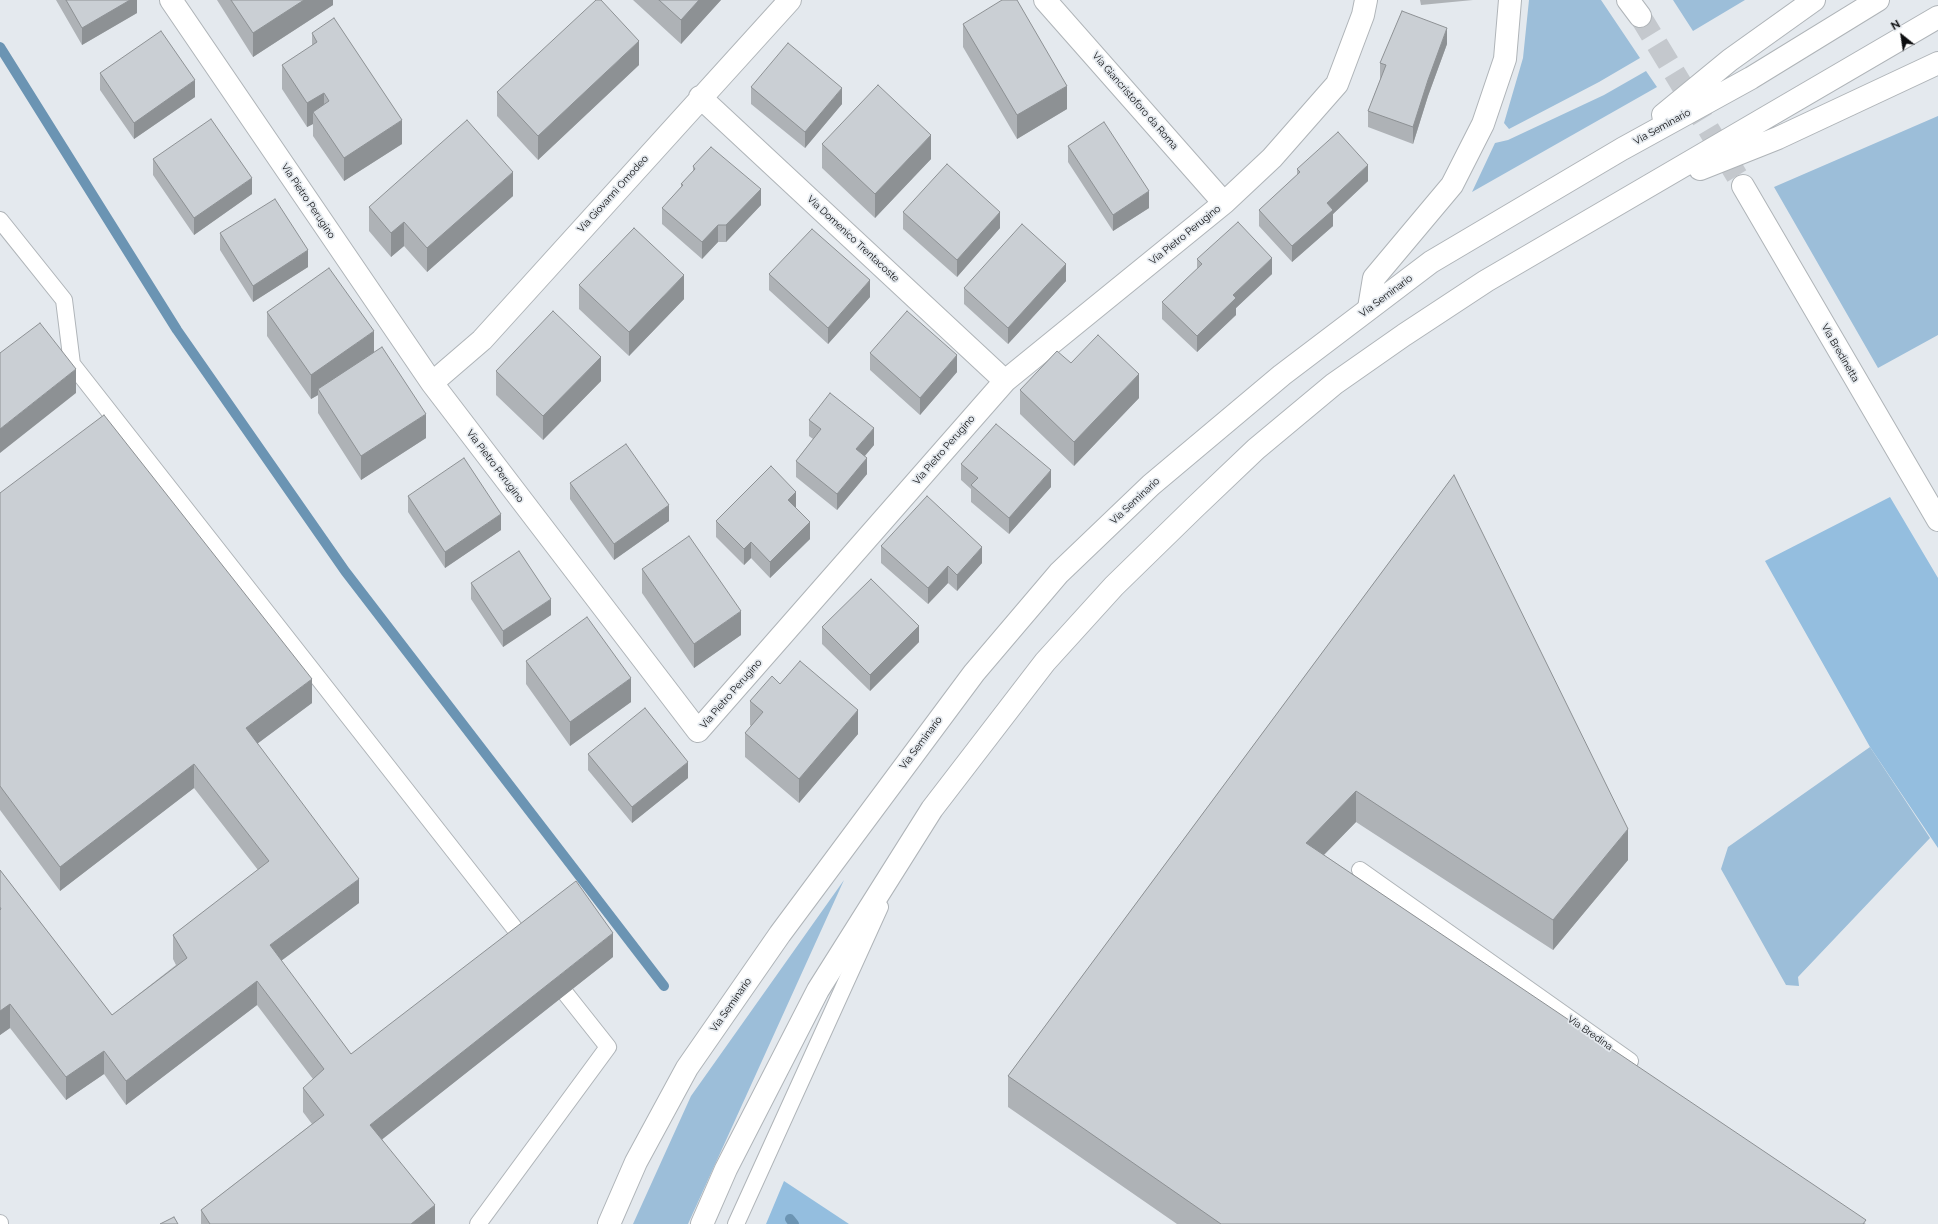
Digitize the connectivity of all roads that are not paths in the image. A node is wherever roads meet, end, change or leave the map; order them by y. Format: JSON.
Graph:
{"nodes":[{"id":1,"x":171,"y":0,"type":"edge"},
{"id":2,"x":790,"y":0,"type":"edge"},
{"id":3,"x":1045,"y":0,"type":"edge"},
{"id":4,"x":1366,"y":0,"type":"edge"},
{"id":5,"x":1510,"y":0,"type":"edge"},
{"id":6,"x":1814,"y":0,"type":"edge"},
{"id":7,"x":1878,"y":0,"type":"edge"},
{"id":8,"x":1938,"y":17,"type":"edge"},
{"id":9,"x":1938,"y":63,"type":"edge"},
{"id":10,"x":700,"y":98,"type":"junction"},
{"id":11,"x":1622,"y":149,"type":"junction"},
{"id":12,"x":1743,"y":186,"type":"tunnel mouth"},
{"id":13,"x":1639,"y":192,"type":"junction"},
{"id":14,"x":1224,"y":203,"type":"junction"},
{"id":15,"x":0,"y":220,"type":"edge"},
{"id":16,"x":1369,"y":308,"type":"junction"},
{"id":17,"x":1005,"y":381,"type":"junction"},
{"id":18,"x":432,"y":383,"type":"junction"},
{"id":19,"x":1938,"y":520,"type":"edge"},
{"id":20,"x":904,"y":852,"type":"junction"},
{"id":21,"x":1360,"y":870,"type":"dead end"},
{"id":22,"x":526,"y":943,"type":"edge"},
{"id":23,"x":566,"y":994,"type":"edge"},
{"id":24,"x":1643,"y":1071,"type":"edge"},
{"id":25,"x":478,"y":1224,"type":"edge"},
{"id":26,"x":609,"y":1224,"type":"edge"},
{"id":27,"x":702,"y":1224,"type":"edge"},
{"id":28,"x":736,"y":1224,"type":"edge"}],
"edges":[{"from":1,"to":18,"type":"main road","name":"Via Pietro Perugino"},
{"from":2,"to":10,"type":"main road","name":"Via Giovanni Omodeo"},
{"from":3,"to":14,"type":"main road","name":"Via Giancristoforo da Roma"},
{"from":4,"to":14,"type":"main road","name":"Via Pietro Perugino"},
{"from":5,"to":16,"type":"main road"},
{"from":6,"to":11,"type":"main road"},
{"from":7,"to":11,"type":"main road","name":"Via Seminario"},
{"from":8,"to":13,"type":"main road"},
{"from":9,"to":13,"type":"main road"},
{"from":10,"to":17,"type":"main road","name":"Via Domenico Trentacoste"},
{"from":10,"to":18,"type":"main road","name":"Via Giovanni Omodeo"},
{"from":11,"to":16,"type":"main road","name":"Via Seminario"},
{"from":12,"to":19,"type":"main road","name":"Via Bredinetta"},
{"from":13,"to":20,"type":"main road"},
{"from":14,"to":17,"type":"main road","name":"Via Pietro Perugino"},
{"from":15,"to":22,"type":"lane"},
{"from":16,"to":26,"type":"main road","name":"Via Seminario"},
{"from":17,"to":18,"type":"main road","name":"Via Pietro Perugino"},
{"from":20,"to":27,"type":"main road"},
{"from":20,"to":28,"type":"lane"},
{"from":21,"to":24,"type":"lane","name":"Via Bredina"},
{"from":23,"to":25,"type":"lane"}]}
